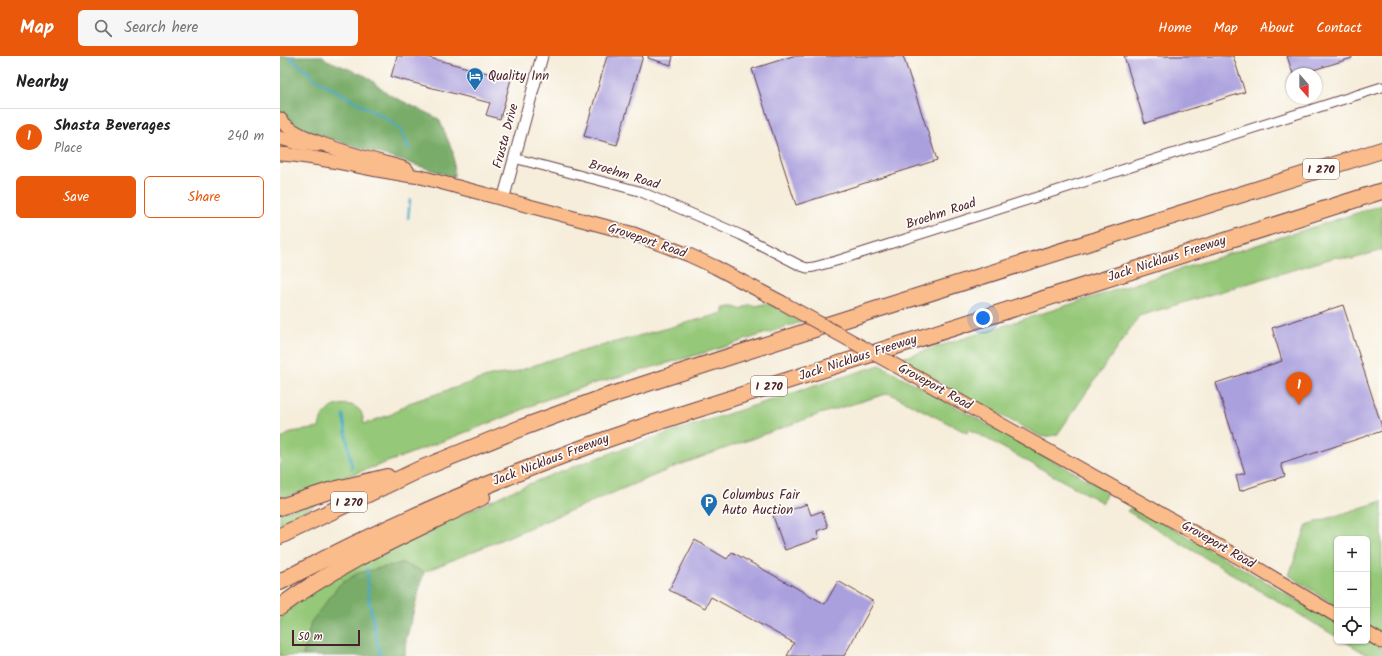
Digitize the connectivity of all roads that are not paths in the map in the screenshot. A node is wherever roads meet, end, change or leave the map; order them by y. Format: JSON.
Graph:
{"nodes":[{"id":1,"x":542,"y":56,"type":"edge"},
{"id":2,"x":1382,"y":88,"type":"edge"},
{"id":3,"x":280,"y":119,"type":"edge"},
{"id":4,"x":280,"y":138,"type":"edge"},
{"id":5,"x":326,"y":146,"type":"junction"},
{"id":6,"x":1382,"y":150,"type":"edge"},
{"id":7,"x":280,"y":154,"type":"edge"},
{"id":8,"x":514,"y":158,"type":"junction"},
{"id":9,"x":421,"y":177,"type":"junction"},
{"id":10,"x":1382,"y":191,"type":"edge"},
{"id":11,"x":503,"y":200,"type":"junction"},
{"id":12,"x":585,"y":446,"type":"junction"},
{"id":13,"x":418,"y":470,"type":"junction"},
{"id":14,"x":280,"y":507,"type":"edge"},
{"id":15,"x":280,"y":536,"type":"edge"},
{"id":16,"x":280,"y":582,"type":"edge"},
{"id":17,"x":280,"y":607,"type":"edge"},
{"id":18,"x":1334,"y":614,"type":"edge"},
{"id":19,"x":1370,"y":636,"type":"edge"},
{"id":20,"x":1382,"y":642,"type":"edge"}],
"edges":[{"from":1,"to":8,"type":"street","name":"Frusta Drive"},
{"from":2,"to":8,"type":"street","name":"Broehm Road"},
{"from":3,"to":5,"type":"main road","name":"Groveport Road"},
{"from":4,"to":5,"type":"main road","name":"Groveport Road"},
{"from":5,"to":9,"type":"main road","name":"Groveport Road"},
{"from":6,"to":13,"type":"highway","number":"I 270"},
{"from":7,"to":9,"type":"main road","name":"Groveport Road"},
{"from":8,"to":11,"type":"street","name":"Frusta Drive"},
{"from":9,"to":11,"type":"main road","name":"Groveport Road"},
{"from":10,"to":12,"type":"highway","name":"Jack Nicklaus Freeway","number":"I 270"},
{"from":11,"to":18,"type":"main road","name":"Groveport Road","bridge":true},
{"from":12,"to":16,"type":"highway","name":"Jack Nicklaus Freeway","number":"I 270"},
{"from":12,"to":17,"type":"highway"},
{"from":13,"to":14,"type":"highway"},
{"from":13,"to":15,"type":"highway","number":"I 270"},
{"from":19,"to":20,"type":"main road"}]}
